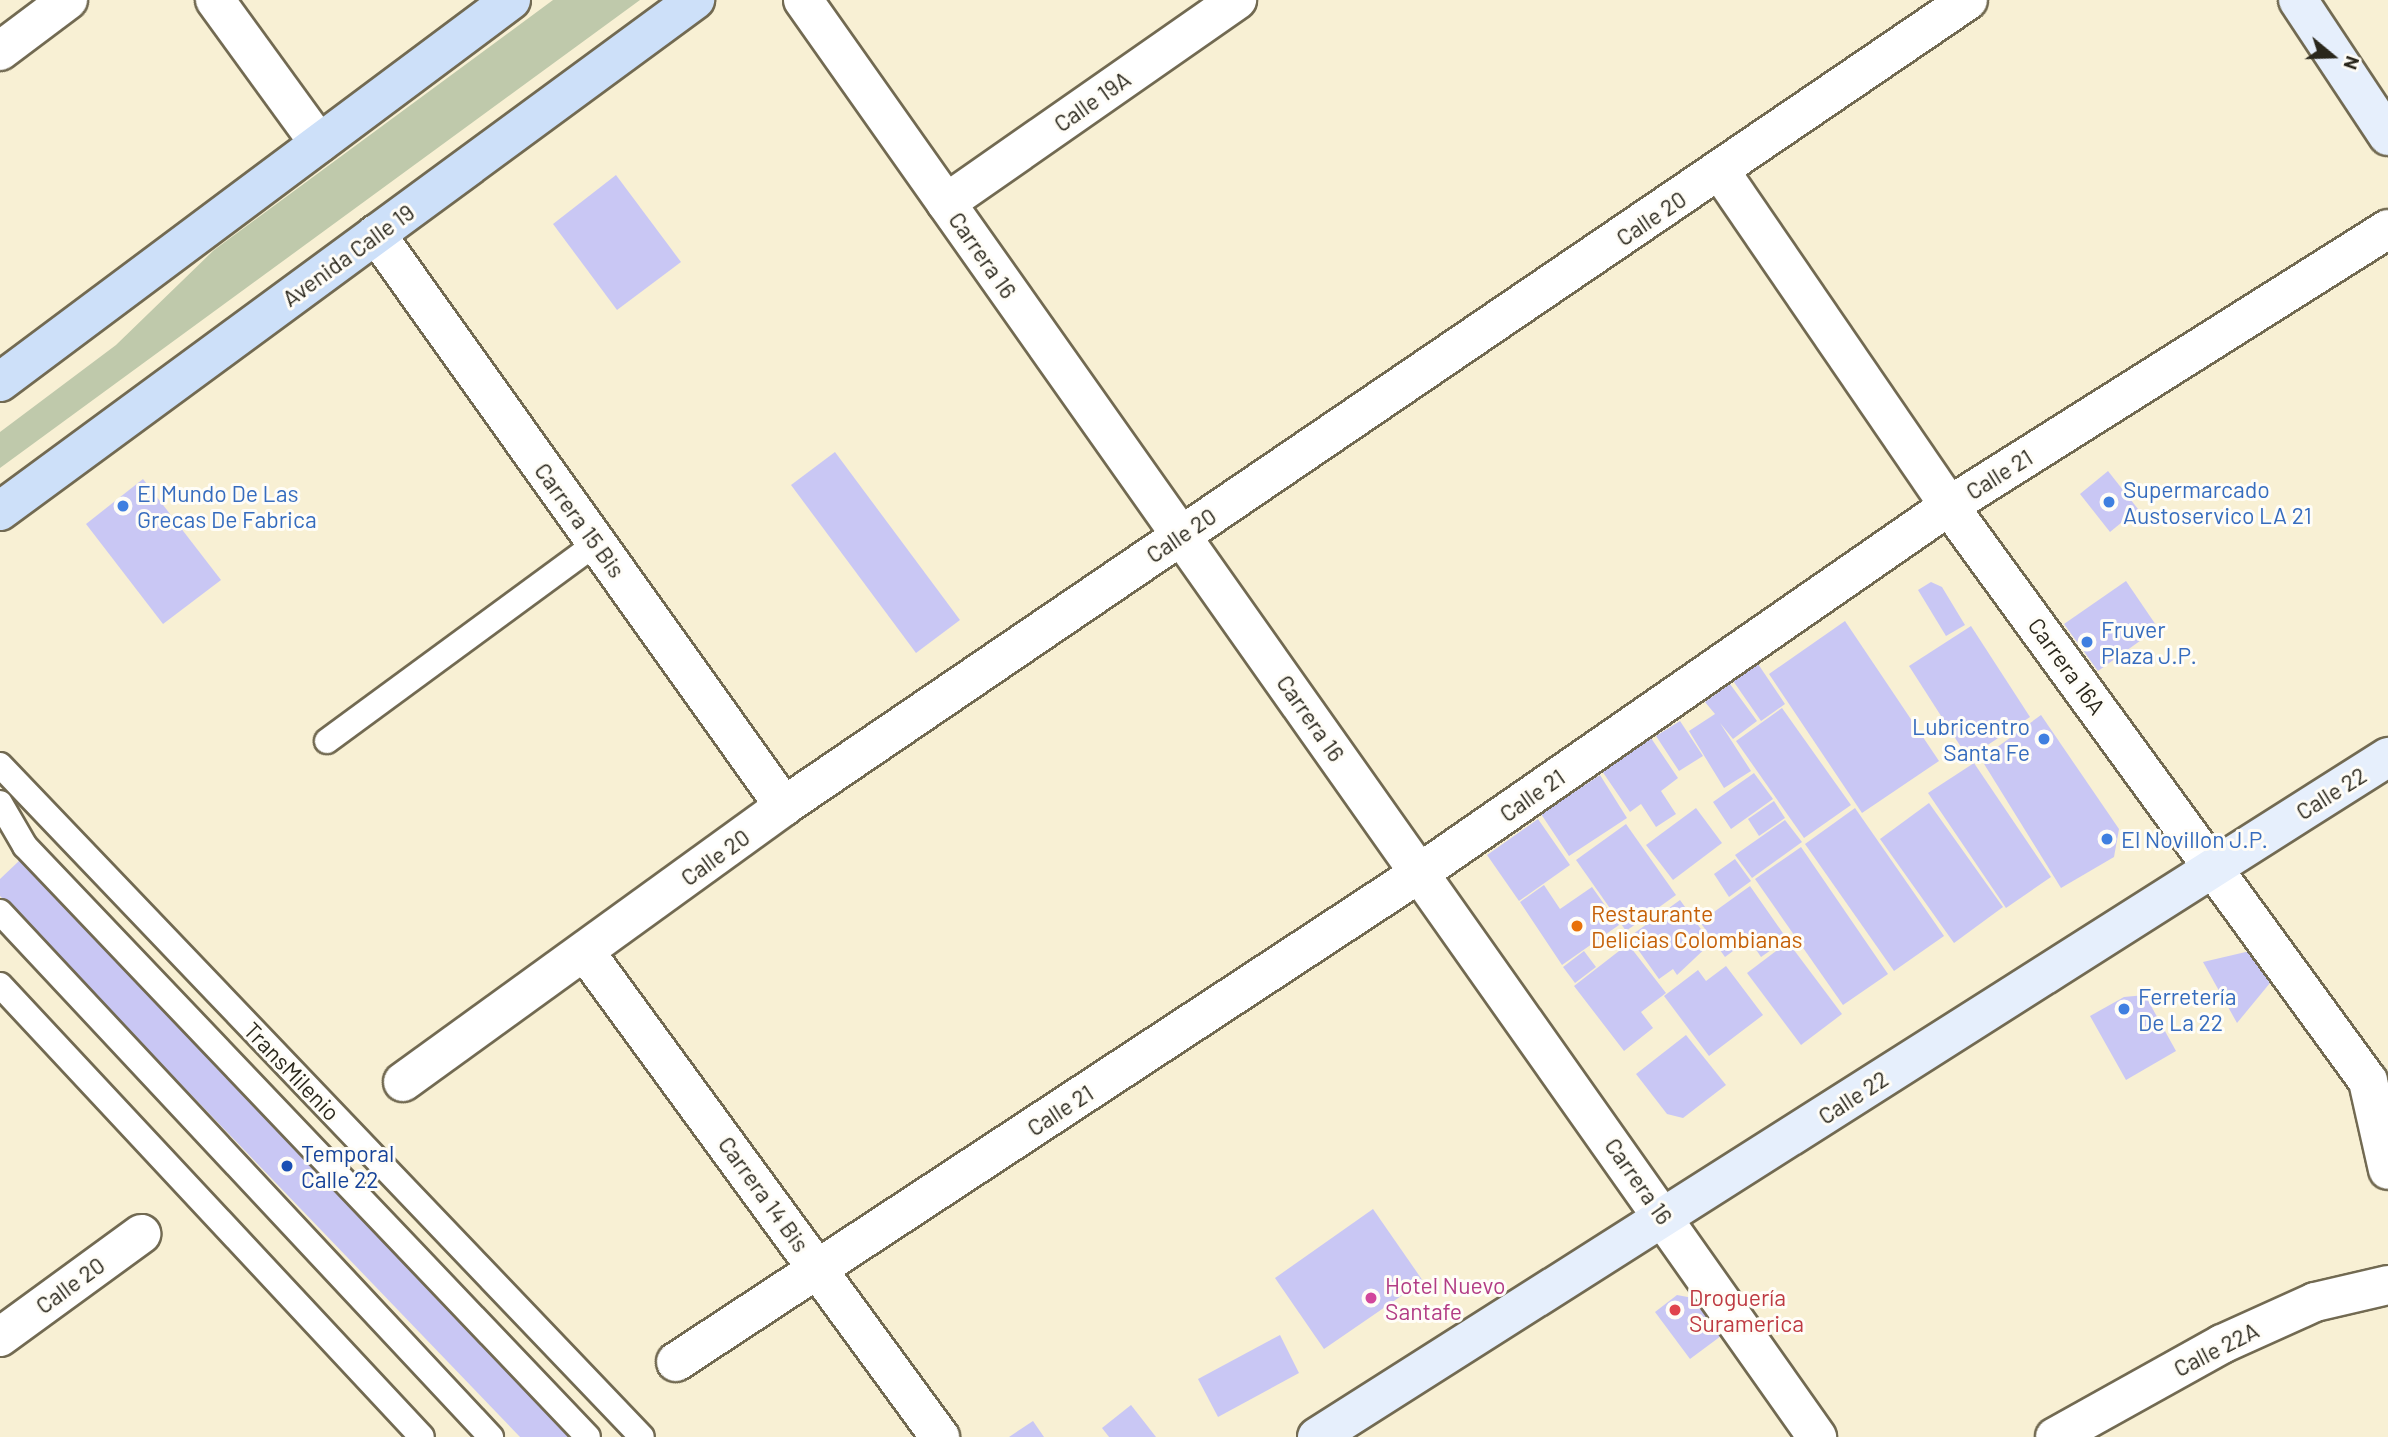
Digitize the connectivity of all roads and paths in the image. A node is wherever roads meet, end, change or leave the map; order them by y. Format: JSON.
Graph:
{"nodes":[{"id":1,"x":68,"y":0,"type":"edge"},
{"id":2,"x":215,"y":0,"type":"edge"},
{"id":3,"x":511,"y":0,"type":"edge"},
{"id":4,"x":695,"y":0,"type":"edge"},
{"id":5,"x":803,"y":0,"type":"edge"},
{"id":6,"x":1237,"y":0,"type":"edge"},
{"id":7,"x":1968,"y":0,"type":"edge"},
{"id":8,"x":2298,"y":0,"type":"edge"},
{"id":9,"x":0,"y":51,"type":"edge"},
{"id":10,"x":2388,"y":136,"type":"edge"},
{"id":11,"x":319,"y":143,"type":"junction"},
{"id":12,"x":1720,"y":171,"type":"junction"},
{"id":13,"x":946,"y":203,"type":"junction"},
{"id":14,"x":2388,"y":229,"type":"edge"},
{"id":15,"x":376,"y":234,"type":"junction"},
{"id":16,"x":0,"y":382,"type":"edge"},
{"id":17,"x":1949,"y":506,"type":"junction"},
{"id":18,"x":0,"y":510,"type":"edge"},
{"id":19,"x":1182,"y":535,"type":"junction"},
{"id":20,"x":597,"y":543,"type":"junction"},
{"id":21,"x":327,"y":741,"type":"dead end"},
{"id":22,"x":2388,"y":757,"type":"edge"},
{"id":23,"x":0,"y":765,"type":"edge"},
{"id":24,"x":0,"y":803,"type":"edge"},
{"id":25,"x":784,"y":806,"type":"junction"},
{"id":26,"x":2215,"y":865,"type":"junction"},
{"id":27,"x":1421,"y":872,"type":"junction"},
{"id":28,"x":0,"y":912,"type":"edge"},
{"id":29,"x":586,"y":953,"type":"junction"},
{"id":30,"x":0,"y":985,"type":"edge"},
{"id":31,"x":403,"y":1082,"type":"dead end"},
{"id":32,"x":2388,"y":1170,"type":"edge"},
{"id":33,"x":1665,"y":1218,"type":"junction"},
{"id":34,"x":141,"y":1234,"type":"dead end"},
{"id":35,"x":818,"y":1268,"type":"junction"},
{"id":36,"x":2388,"y":1285,"type":"edge"},
{"id":37,"x":0,"y":1337,"type":"edge"},
{"id":38,"x":676,"y":1362,"type":"dead end"},
{"id":39,"x":422,"y":1437,"type":"edge"},
{"id":40,"x":491,"y":1437,"type":"edge"},
{"id":41,"x":587,"y":1437,"type":"edge"},
{"id":42,"x":642,"y":1437,"type":"edge"},
{"id":43,"x":940,"y":1437,"type":"edge"},
{"id":44,"x":1318,"y":1437,"type":"edge"},
{"id":45,"x":1817,"y":1437,"type":"edge"},
{"id":46,"x":2055,"y":1437,"type":"edge"}],
"edges":[{"from":1,"to":9,"type":"street"},
{"from":2,"to":11,"type":"street"},
{"from":3,"to":11,"type":"main road"},
{"from":4,"to":15,"type":"main road","name":"Avenida Calle 19"},
{"from":5,"to":13,"type":"street","name":"Carrera 16"},
{"from":6,"to":13,"type":"street","name":"Calle 19A"},
{"from":7,"to":12,"type":"street","name":"Calle 20"},
{"from":8,"to":10,"type":"street"},
{"from":11,"to":16,"type":"main road"},
{"from":12,"to":17,"type":"street","name":"Carrera 16A"},
{"from":12,"to":19,"type":"street","name":"Calle 20"},
{"from":13,"to":19,"type":"street","name":"Carrera 16"},
{"from":14,"to":17,"type":"street","name":"Calle 21"},
{"from":15,"to":18,"type":"main road","name":"Avenida Calle 19"},
{"from":15,"to":20,"type":"street","name":"Carrera 15 Bis"},
{"from":17,"to":26,"type":"street","name":"Carrera 16A"},
{"from":17,"to":27,"type":"street","name":"Calle 21"},
{"from":19,"to":25,"type":"street","name":"Calle 20"},
{"from":19,"to":27,"type":"street","name":"Carrera 16"},
{"from":20,"to":21,"type":"lane"},
{"from":20,"to":25,"type":"street","name":"Carrera 15 Bis"},
{"from":22,"to":26,"type":"street","name":"Calle 22"},
{"from":23,"to":42,"type":"lane","name":"TransMilenio"},
{"from":24,"to":41,"type":"lane","name":"TransMilenio"},
{"from":25,"to":29,"type":"street","name":"Calle 20"},
{"from":26,"to":32,"type":"street","name":"Carrera 16A"},
{"from":26,"to":33,"type":"street","name":"Calle 22"},
{"from":27,"to":33,"type":"street","name":"Carrera 16"},
{"from":27,"to":35,"type":"street","name":"Calle 21"},
{"from":28,"to":40,"type":"lane"},
{"from":29,"to":31,"type":"street","name":"Calle 20"},
{"from":29,"to":35,"type":"street","name":"Carrera 14 Bis"},
{"from":30,"to":39,"type":"lane"},
{"from":33,"to":44,"type":"street","name":"Calle 22"},
{"from":33,"to":45,"type":"street","name":"Carrera 16"},
{"from":34,"to":37,"type":"street","name":"Calle 20"},
{"from":35,"to":38,"type":"street","name":"Calle 21"},
{"from":35,"to":43,"type":"street","name":"Carrera 14 Bis"},
{"from":36,"to":46,"type":"street","name":"Calle 22A"}]}
